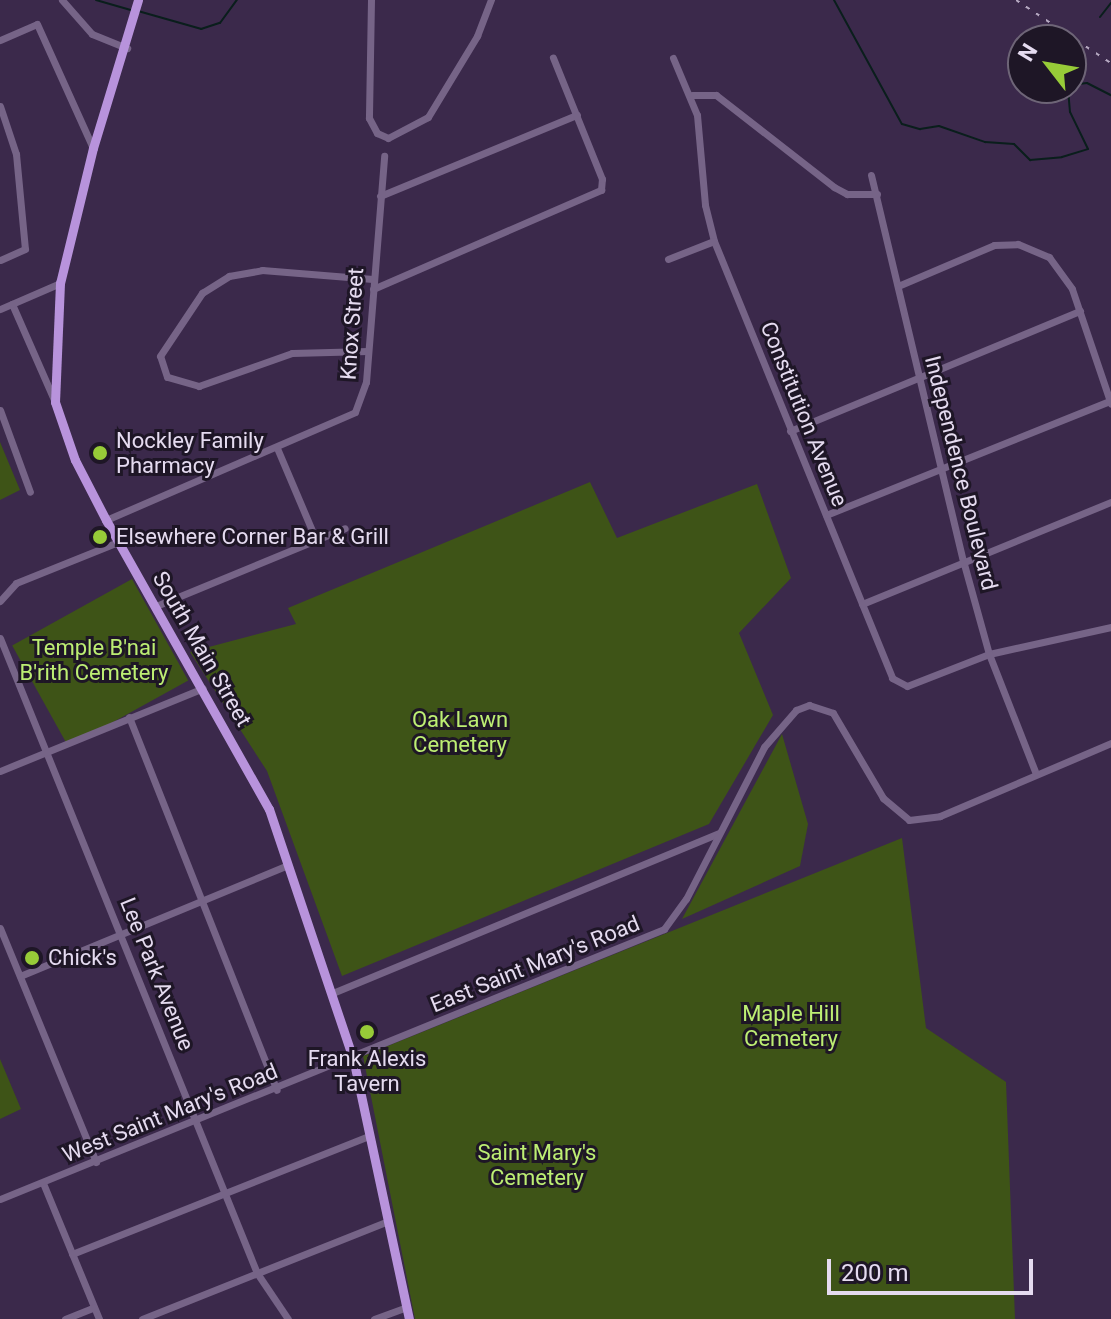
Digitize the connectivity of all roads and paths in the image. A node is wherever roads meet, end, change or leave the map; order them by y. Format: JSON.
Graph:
{"nodes":[{"id":1,"x":62,"y":0,"type":"edge"},
{"id":2,"x":371,"y":0,"type":"edge"},
{"id":3,"x":491,"y":0,"type":"edge"},
{"id":4,"x":137,"y":7,"type":"edge"},
{"id":5,"x":0,"y":40,"type":"edge"},
{"id":6,"x":127,"y":48,"type":"junction"},
{"id":7,"x":553,"y":58,"type":"dead end"},
{"id":8,"x":673,"y":58,"type":"dead end"},
{"id":9,"x":692,"y":95,"type":"junction"},
{"id":10,"x":0,"y":106,"type":"edge"},
{"id":11,"x":577,"y":115,"type":"junction"},
{"id":12,"x":93,"y":148,"type":"junction"},
{"id":13,"x":384,"y":156,"type":"dead end"},
{"id":14,"x":871,"y":175,"type":"dead end"},
{"id":15,"x":877,"y":194,"type":"junction"},
{"id":16,"x":380,"y":196,"type":"junction"},
{"id":17,"x":714,"y":241,"type":"junction"},
{"id":18,"x":668,"y":259,"type":"dead end"},
{"id":19,"x":0,"y":260,"type":"edge"},
{"id":20,"x":373,"y":279,"type":"junction"},
{"id":21,"x":60,"y":283,"type":"junction"},
{"id":22,"x":898,"y":286,"type":"junction"},
{"id":23,"x":373,"y":289,"type":"junction"},
{"id":24,"x":12,"y":304,"type":"junction"},
{"id":25,"x":1,"y":307,"type":"edge"},
{"id":26,"x":1080,"y":311,"type":"junction"},
{"id":27,"x":368,"y":351,"type":"junction"},
{"id":28,"x":919,"y":377,"type":"junction"},
{"id":29,"x":55,"y":402,"type":"junction"},
{"id":30,"x":1110,"y":403,"type":"edge"},
{"id":31,"x":0,"y":410,"type":"edge"},
{"id":32,"x":790,"y":431,"type":"junction"},
{"id":33,"x":277,"y":448,"type":"junction"},
{"id":34,"x":941,"y":471,"type":"junction"},
{"id":35,"x":30,"y":492,"type":"dead end"},
{"id":36,"x":1111,"y":502,"type":"edge"},
{"id":37,"x":826,"y":515,"type":"junction"},
{"id":38,"x":106,"y":520,"type":"junction"},
{"id":39,"x":345,"y":528,"type":"dead end"},
{"id":40,"x":316,"y":540,"type":"junction"},
{"id":41,"x":118,"y":542,"type":"junction"},
{"id":42,"x":964,"y":564,"type":"junction"},
{"id":43,"x":0,"y":601,"type":"edge"},
{"id":44,"x":862,"y":604,"type":"junction"},
{"id":45,"x":156,"y":606,"type":"junction"},
{"id":46,"x":1111,"y":627,"type":"edge"},
{"id":47,"x":0,"y":638,"type":"edge"},
{"id":48,"x":989,"y":654,"type":"junction"},
{"id":49,"x":203,"y":688,"type":"junction"},
{"id":50,"x":129,"y":717,"type":"junction"},
{"id":51,"x":1111,"y":743,"type":"edge"},
{"id":52,"x":47,"y":751,"type":"junction"},
{"id":53,"x":0,"y":771,"type":"edge"},
{"id":54,"x":1036,"y":774,"type":"junction"},
{"id":55,"x":718,"y":833,"type":"junction"},
{"id":56,"x":288,"y":865,"type":"junction"},
{"id":57,"x":201,"y":901,"type":"junction"},
{"id":58,"x":0,"y":928,"type":"edge"},
{"id":59,"x":121,"y":934,"type":"junction"},
{"id":60,"x":20,"y":976,"type":"junction"},
{"id":61,"x":335,"y":992,"type":"junction"},
{"id":62,"x":353,"y":1058,"type":"junction"},
{"id":63,"x":277,"y":1090,"type":"junction"},
{"id":64,"x":197,"y":1121,"type":"junction"},
{"id":65,"x":369,"y":1136,"type":"junction"},
{"id":66,"x":96,"y":1162,"type":"junction"},
{"id":67,"x":43,"y":1183,"type":"junction"},
{"id":68,"x":224,"y":1192,"type":"junction"},
{"id":69,"x":0,"y":1199,"type":"edge"},
{"id":70,"x":388,"y":1221,"type":"junction"},
{"id":71,"x":72,"y":1254,"type":"junction"},
{"id":72,"x":257,"y":1273,"type":"junction"},
{"id":73,"x":94,"y":1307,"type":"junction"},
{"id":74,"x":407,"y":1307,"type":"junction"},
{"id":75,"x":65,"y":1319,"type":"edge"},
{"id":76,"x":99,"y":1319,"type":"edge"},
{"id":77,"x":142,"y":1319,"type":"edge"},
{"id":78,"x":288,"y":1319,"type":"edge"},
{"id":79,"x":374,"y":1319,"type":"edge"},
{"id":80,"x":409,"y":1319,"type":"edge"}],
"edges":[{"from":1,"to":6,"type":"street"},
{"from":2,"to":3,"type":"street"},
{"from":4,"to":6,"type":"main road","name":"South Main Street"},
{"from":5,"to":12,"type":"street"},
{"from":6,"to":12,"type":"main road","name":"South Main Street"},
{"from":7,"to":11,"type":"street"},
{"from":8,"to":9,"type":"street","name":"Constitution Avenue"},
{"from":9,"to":15,"type":"street"},
{"from":9,"to":17,"type":"street","name":"Constitution Avenue"},
{"from":10,"to":19,"type":"street"},
{"from":11,"to":16,"type":"street"},
{"from":11,"to":23,"type":"street"},
{"from":12,"to":21,"type":"main road","name":"South Main Street"},
{"from":13,"to":16,"type":"street","name":"Knox Street"},
{"from":14,"to":15,"type":"street","name":"Independence Boulevard"},
{"from":15,"to":22,"type":"street","name":"Independence Boulevard"},
{"from":16,"to":20,"type":"street","name":"Knox Street"},
{"from":17,"to":18,"type":"street"},
{"from":17,"to":32,"type":"street","name":"Constitution Avenue"},
{"from":20,"to":23,"type":"street","name":"Knox Street"},
{"from":20,"to":27,"type":"street"},
{"from":21,"to":24,"type":"street"},
{"from":21,"to":29,"type":"main road","name":"South Main Street"},
{"from":22,"to":26,"type":"street"},
{"from":22,"to":28,"type":"street","name":"Independence Boulevard"},
{"from":23,"to":27,"type":"street","name":"Knox Street"},
{"from":24,"to":25,"type":"street"},
{"from":24,"to":29,"type":"street"},
{"from":26,"to":28,"type":"street"},
{"from":26,"to":30,"type":"street"},
{"from":27,"to":33,"type":"street","name":"Knox Street"},
{"from":28,"to":32,"type":"street"},
{"from":28,"to":34,"type":"street","name":"Independence Boulevard"},
{"from":29,"to":38,"type":"main road","name":"South Main Street"},
{"from":30,"to":34,"type":"street"},
{"from":31,"to":35,"type":"street"},
{"from":32,"to":37,"type":"street","name":"Constitution Avenue"},
{"from":33,"to":38,"type":"street","name":"Knox Street"},
{"from":33,"to":40,"type":"street"},
{"from":34,"to":37,"type":"street"},
{"from":34,"to":42,"type":"street","name":"Independence Boulevard"},
{"from":36,"to":42,"type":"street"},
{"from":37,"to":44,"type":"street","name":"Constitution Avenue"},
{"from":38,"to":41,"type":"main road","name":"South Main Street"},
{"from":39,"to":40,"type":"street"},
{"from":40,"to":45,"type":"street"},
{"from":41,"to":43,"type":"street"},
{"from":41,"to":45,"type":"main road","name":"South Main Street"},
{"from":42,"to":44,"type":"street"},
{"from":42,"to":48,"type":"street","name":"Independence Boulevard"},
{"from":44,"to":48,"type":"street","name":"Constitution Avenue"},
{"from":45,"to":49,"type":"main road","name":"South Main Street"},
{"from":46,"to":48,"type":"street"},
{"from":47,"to":52,"type":"street","name":"Lee Park Avenue"},
{"from":48,"to":54,"type":"street","name":"Independence Boulevard"},
{"from":49,"to":50,"type":"street"},
{"from":49,"to":56,"type":"main road","name":"South Main Street"},
{"from":50,"to":52,"type":"street"},
{"from":50,"to":57,"type":"street"},
{"from":51,"to":54,"type":"street","name":"East Saint Mary's Road"},
{"from":52,"to":53,"type":"street"},
{"from":52,"to":59,"type":"street","name":"Lee Park Avenue"},
{"from":54,"to":55,"type":"street","name":"East Saint Mary's Road"},
{"from":55,"to":61,"type":"street"},
{"from":55,"to":62,"type":"street","name":"East Saint Mary's Road"},
{"from":56,"to":57,"type":"street"},
{"from":56,"to":61,"type":"main road","name":"South Main Street"},
{"from":57,"to":59,"type":"street"},
{"from":57,"to":63,"type":"street"},
{"from":58,"to":60,"type":"street"},
{"from":59,"to":60,"type":"street"},
{"from":59,"to":64,"type":"street","name":"Lee Park Avenue"},
{"from":60,"to":66,"type":"street"},
{"from":61,"to":62,"type":"main road","name":"South Main Street"},
{"from":62,"to":63,"type":"street","name":"West Saint Mary's Road"},
{"from":62,"to":65,"type":"main road","name":"South Main Street"},
{"from":63,"to":64,"type":"street","name":"West Saint Mary's Road"},
{"from":64,"to":66,"type":"street","name":"West Saint Mary's Road"},
{"from":64,"to":68,"type":"street","name":"Lee Park Avenue"},
{"from":65,"to":68,"type":"street"},
{"from":65,"to":70,"type":"main road","name":"South Main Street"},
{"from":66,"to":67,"type":"street","name":"West Saint Mary's Road"},
{"from":67,"to":69,"type":"street","name":"West Saint Mary's Road"},
{"from":67,"to":71,"type":"street"},
{"from":68,"to":71,"type":"street"},
{"from":68,"to":72,"type":"street","name":"Lee Park Avenue"},
{"from":70,"to":72,"type":"street"},
{"from":70,"to":74,"type":"main road","name":"South Main Street"},
{"from":71,"to":73,"type":"street"},
{"from":72,"to":77,"type":"street"},
{"from":72,"to":78,"type":"street","name":"Lee Park Avenue"},
{"from":73,"to":75,"type":"street"},
{"from":73,"to":76,"type":"street"},
{"from":74,"to":79,"type":"street"},
{"from":74,"to":80,"type":"main road","name":"South Main Street"}]}
